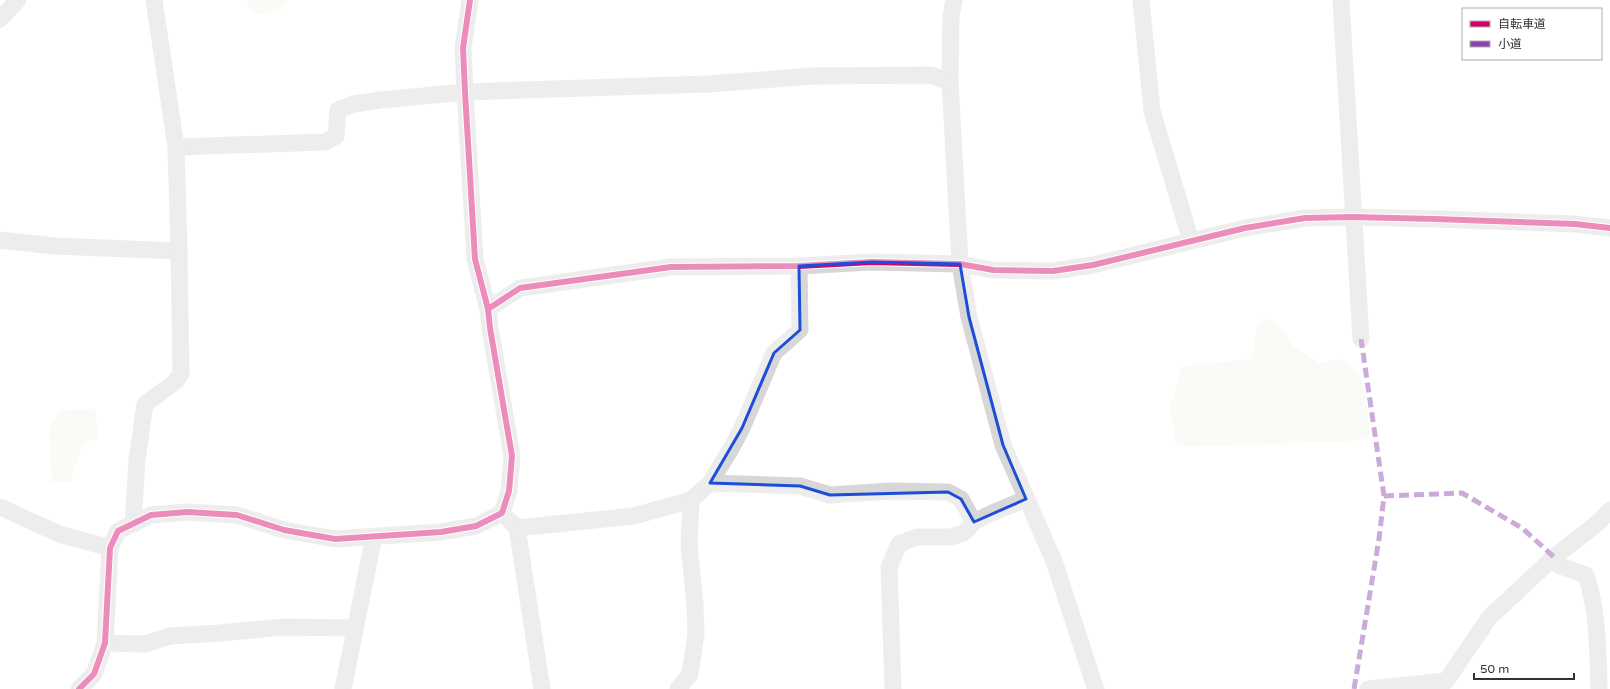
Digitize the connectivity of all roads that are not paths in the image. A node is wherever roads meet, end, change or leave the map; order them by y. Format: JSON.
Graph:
{"nodes":[{"id":1,"x":18,"y":0,"type":"edge"},
{"id":2,"x":154,"y":0,"type":"edge"},
{"id":3,"x":470,"y":0,"type":"edge"},
{"id":4,"x":954,"y":0,"type":"edge"},
{"id":5,"x":1142,"y":0,"type":"edge"},
{"id":6,"x":1341,"y":0,"type":"edge"},
{"id":7,"x":0,"y":18,"type":"edge"},
{"id":8,"x":950,"y":82,"type":"junction"},
{"id":9,"x":465,"y":92,"type":"junction"},
{"id":10,"x":176,"y":147,"type":"junction"},
{"id":11,"x":1353,"y":217,"type":"junction"},
{"id":12,"x":1610,"y":228,"type":"edge"},
{"id":13,"x":0,"y":240,"type":"edge"},
{"id":14,"x":1191,"y":241,"type":"junction"},
{"id":15,"x":179,"y":251,"type":"junction"},
{"id":16,"x":960,"y":264,"type":"junction"},
{"id":17,"x":799,"y":266,"type":"junction"},
{"id":18,"x":488,"y":309,"type":"junction"},
{"id":19,"x":1361,"y":339,"type":"dead end"},
{"id":20,"x":710,"y":483,"type":"junction"},
{"id":21,"x":692,"y":500,"type":"junction"},
{"id":22,"x":1026,"y":500,"type":"junction"},
{"id":23,"x":0,"y":507,"type":"edge"},
{"id":24,"x":1610,"y":510,"type":"edge"},
{"id":25,"x":502,"y":513,"type":"junction"},
{"id":26,"x":974,"y":522,"type":"junction"},
{"id":27,"x":133,"y":523,"type":"junction"},
{"id":28,"x":517,"y":528,"type":"junction"},
{"id":29,"x":374,"y":536,"type":"junction"},
{"id":30,"x":110,"y":548,"type":"junction"},
{"id":31,"x":1554,"y":557,"type":"junction"},
{"id":32,"x":355,"y":628,"type":"junction"},
{"id":33,"x":105,"y":643,"type":"junction"},
{"id":34,"x":79,"y":689,"type":"edge"},
{"id":35,"x":343,"y":689,"type":"edge"},
{"id":36,"x":542,"y":689,"type":"edge"},
{"id":37,"x":678,"y":689,"type":"edge"},
{"id":38,"x":892,"y":689,"type":"edge"},
{"id":39,"x":1096,"y":689,"type":"edge"},
{"id":40,"x":1368,"y":689,"type":"edge"},
{"id":41,"x":1599,"y":689,"type":"edge"}],
"edges":[{"from":1,"to":7,"type":"street"},
{"from":2,"to":10,"type":"street"},
{"from":3,"to":9,"type":"street"},
{"from":4,"to":8,"type":"street"},
{"from":5,"to":14,"type":"street"},
{"from":6,"to":11,"type":"street"},
{"from":8,"to":9,"type":"street"},
{"from":8,"to":16,"type":"street"},
{"from":9,"to":10,"type":"street"},
{"from":9,"to":18,"type":"street"},
{"from":10,"to":15,"type":"street"},
{"from":11,"to":12,"type":"street"},
{"from":11,"to":14,"type":"street"},
{"from":11,"to":19,"type":"street"},
{"from":13,"to":15,"type":"street"},
{"from":14,"to":16,"type":"street"},
{"from":15,"to":27,"type":"street"},
{"from":16,"to":17,"type":"street"},
{"from":16,"to":22,"type":"street"},
{"from":17,"to":18,"type":"street"},
{"from":17,"to":20,"type":"street"},
{"from":18,"to":25,"type":"street"},
{"from":20,"to":21,"type":"street"},
{"from":20,"to":26,"type":"street"},
{"from":21,"to":28,"type":"street"},
{"from":21,"to":37,"type":"street"},
{"from":22,"to":26,"type":"street"},
{"from":22,"to":39,"type":"street"},
{"from":23,"to":30,"type":"street"},
{"from":24,"to":31,"type":"street"},
{"from":25,"to":28,"type":"street"},
{"from":25,"to":29,"type":"street"},
{"from":26,"to":38,"type":"street"},
{"from":27,"to":29,"type":"street"},
{"from":27,"to":30,"type":"street"},
{"from":28,"to":36,"type":"street"},
{"from":29,"to":32,"type":"street"},
{"from":30,"to":33,"type":"street"},
{"from":31,"to":40,"type":"street"},
{"from":31,"to":41,"type":"street"},
{"from":32,"to":33,"type":"street"},
{"from":32,"to":35,"type":"street"},
{"from":33,"to":34,"type":"street"}]}
